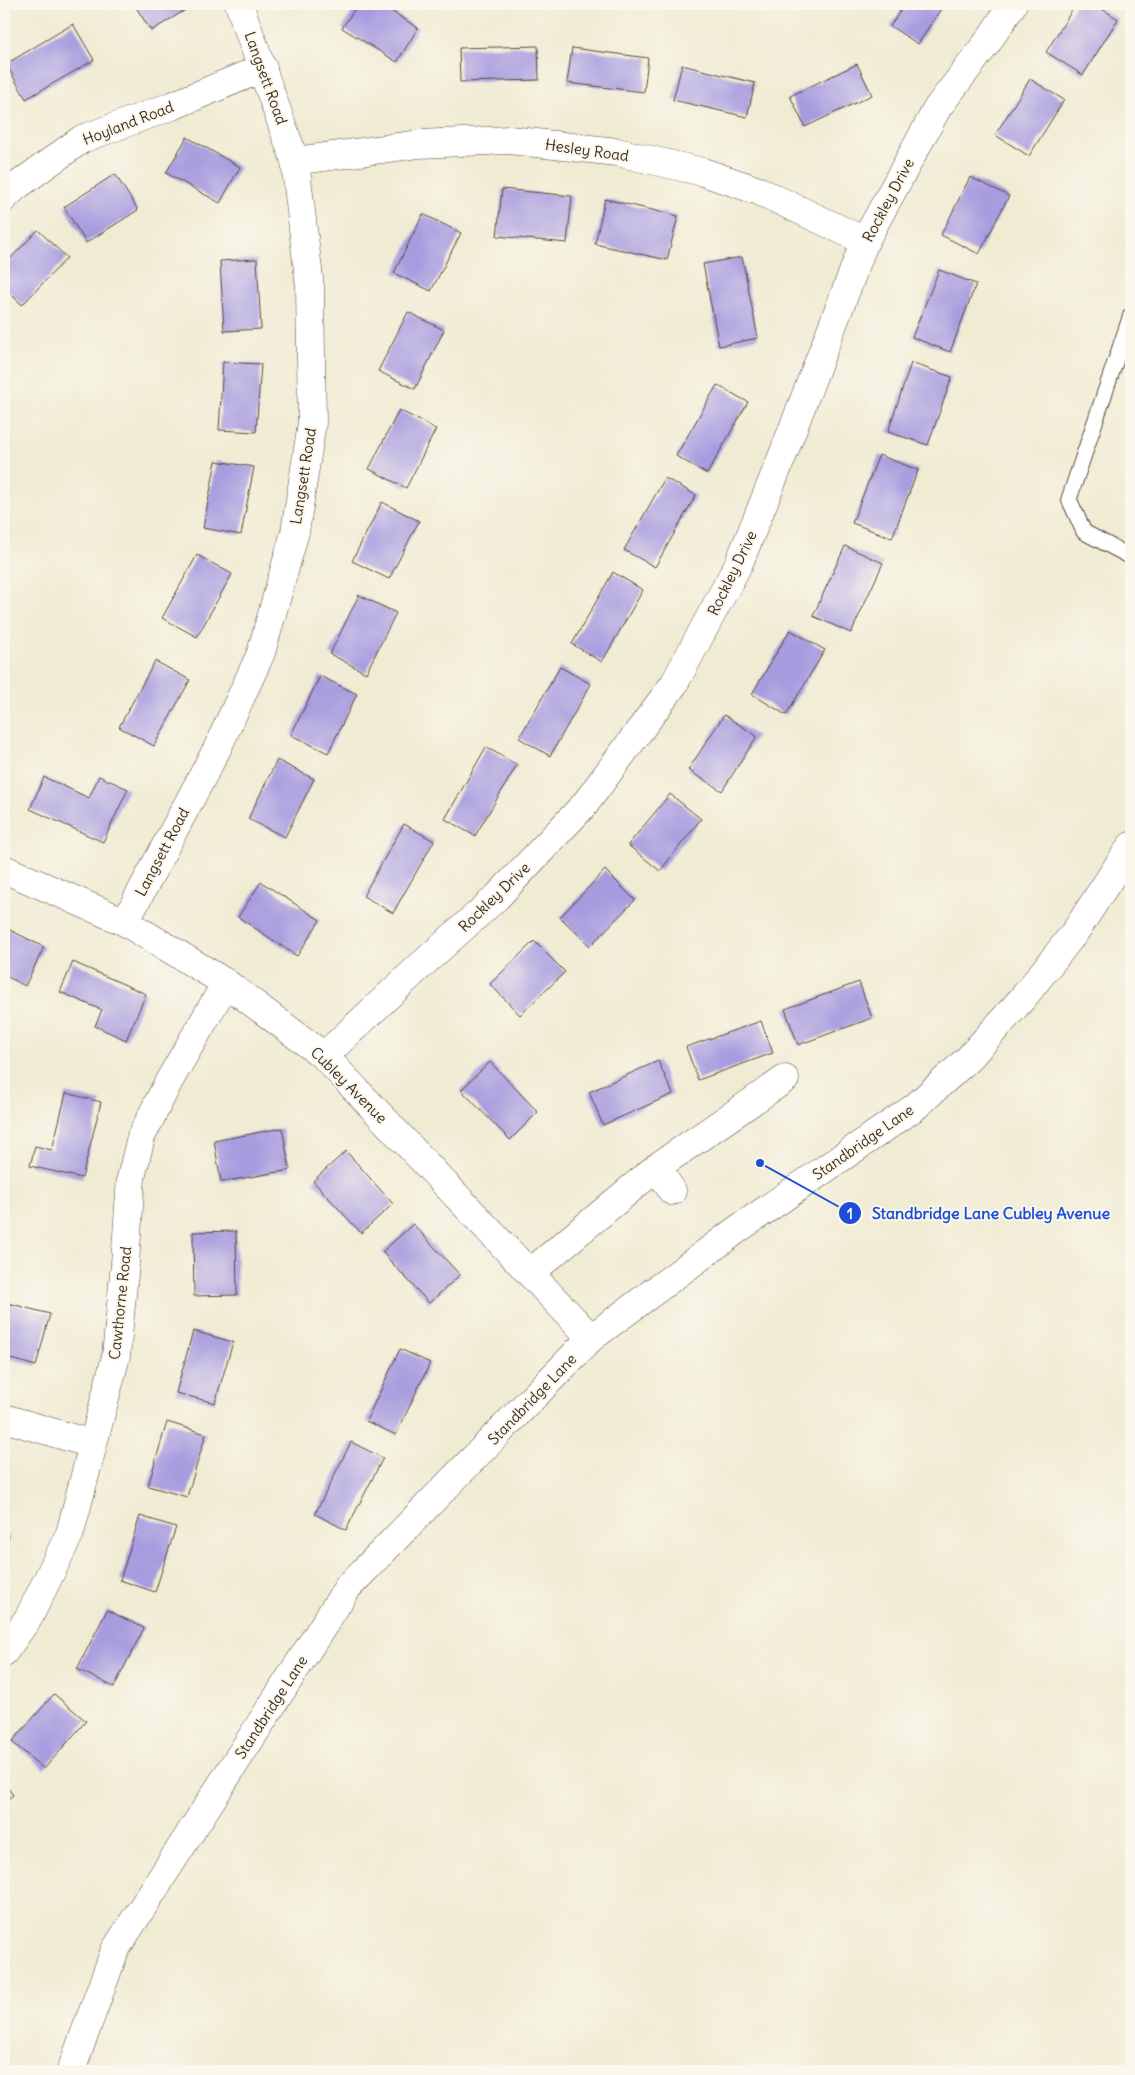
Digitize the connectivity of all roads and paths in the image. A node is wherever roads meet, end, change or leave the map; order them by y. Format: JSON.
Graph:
{"nodes":[{"id":1,"x":239,"y":4,"type":"edge"},
{"id":2,"x":1013,"y":4,"type":"edge"},
{"id":3,"x":263,"y":68,"type":"junction"},
{"id":4,"x":295,"y":161,"type":"junction"},
{"id":5,"x":4,"y":198,"type":"edge"},
{"id":6,"x":865,"y":241,"type":"junction"},
{"id":7,"x":1131,"y":315,"type":"edge"},
{"id":8,"x":1131,"y":557,"type":"edge"},
{"id":9,"x":1131,"y":846,"type":"edge"},
{"id":10,"x":4,"y":869,"type":"edge"},
{"id":11,"x":125,"y":922,"type":"junction"},
{"id":12,"x":226,"y":984,"type":"junction"},
{"id":13,"x":324,"y":1056,"type":"junction"},
{"id":14,"x":785,"y":1078,"type":"dead end"},
{"id":15,"x":657,"y":1166,"type":"junction"},
{"id":16,"x":672,"y":1191,"type":"dead end"},
{"id":17,"x":531,"y":1272,"type":"junction"},
{"id":18,"x":592,"y":1338,"type":"junction"},
{"id":19,"x":4,"y":1418,"type":"edge"},
{"id":20,"x":92,"y":1444,"type":"junction"},
{"id":21,"x":4,"y":1652,"type":"edge"},
{"id":22,"x":71,"y":2071,"type":"edge"}],
"edges":[{"from":1,"to":3,"type":"street","name":"Langsett Road"},
{"from":2,"to":6,"type":"street","name":"Rockley Drive"},
{"from":3,"to":4,"type":"street","name":"Langsett Road"},
{"from":3,"to":5,"type":"street","name":"Hoyland Road"},
{"from":4,"to":6,"type":"street","name":"Hesley Road"},
{"from":4,"to":11,"type":"street","name":"Langsett Road"},
{"from":6,"to":13,"type":"street","name":"Rockley Drive"},
{"from":7,"to":8,"type":"lane"},
{"from":9,"to":18,"type":"street","name":"Standbridge Lane"},
{"from":10,"to":11,"type":"street","name":"Cubley Avenue"},
{"from":11,"to":12,"type":"street","name":"Cubley Avenue"},
{"from":12,"to":13,"type":"street","name":"Cubley Avenue"},
{"from":12,"to":20,"type":"street","name":"Cawthorne Road"},
{"from":13,"to":17,"type":"street","name":"Cubley Avenue"},
{"from":14,"to":15,"type":"street"},
{"from":15,"to":16,"type":"street"},
{"from":15,"to":17,"type":"street"},
{"from":17,"to":18,"type":"street","name":"Cubley Avenue"},
{"from":18,"to":22,"type":"street","name":"Standbridge Lane"},
{"from":19,"to":20,"type":"street"},
{"from":20,"to":21,"type":"street","name":"Cawthorne Road"}]}
